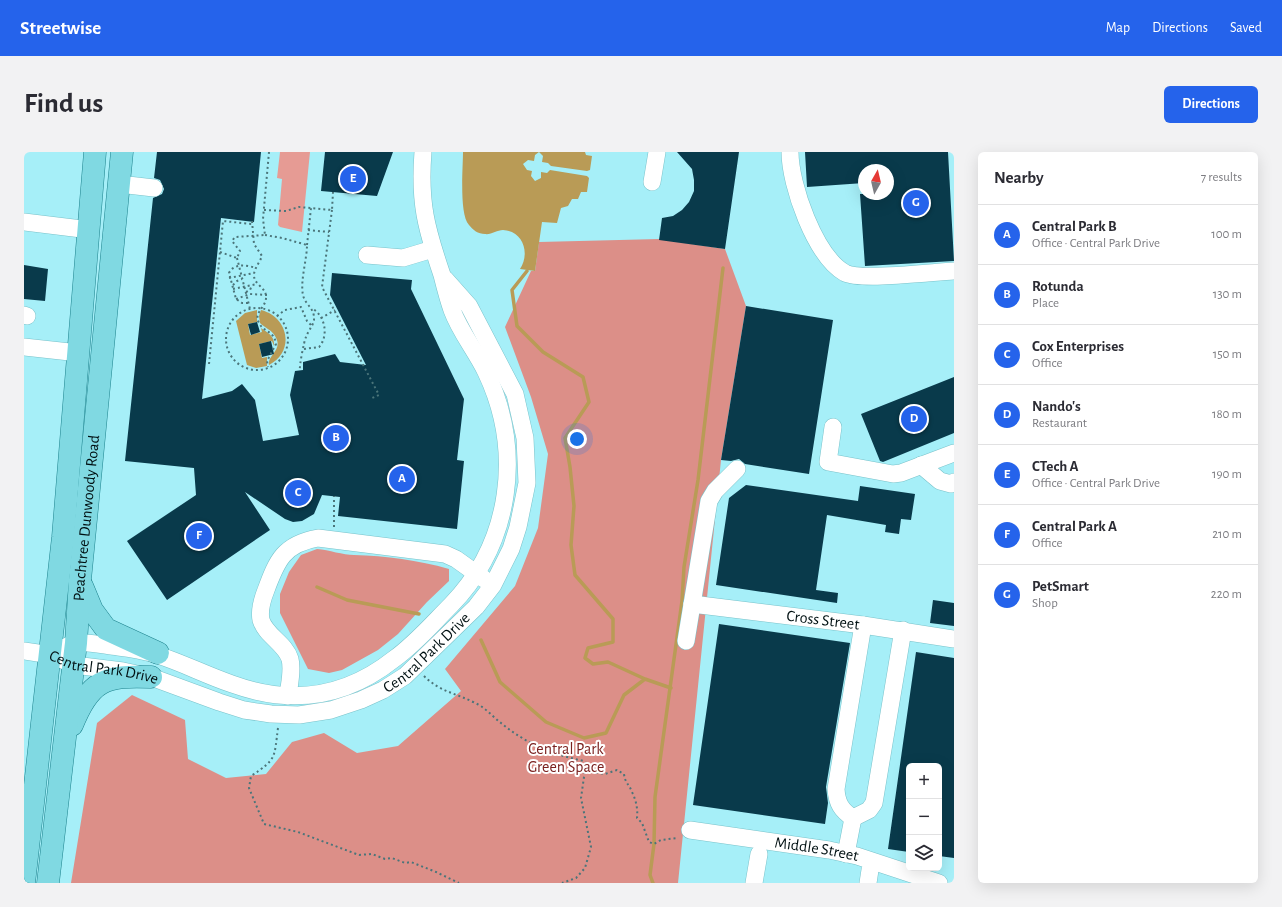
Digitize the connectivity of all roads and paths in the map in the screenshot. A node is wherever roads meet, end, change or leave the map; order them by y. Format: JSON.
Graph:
{"nodes":[{"id":1,"x":95,"y":152,"type":"edge"},
{"id":2,"x":122,"y":152,"type":"edge"},
{"id":3,"x":270,"y":152,"type":"edge"},
{"id":4,"x":423,"y":152,"type":"edge"},
{"id":5,"x":656,"y":152,"type":"edge"},
{"id":6,"x":790,"y":152,"type":"edge"},
{"id":7,"x":652,"y":182,"type":"dead end"},
{"id":8,"x":119,"y":184,"type":"junction"},
{"id":9,"x":154,"y":188,"type":"dead end"},
{"id":10,"x":333,"y":192,"type":"dead end"},
{"id":11,"x":311,"y":208,"type":"junction"},
{"id":12,"x":264,"y":210,"type":"junction"},
{"id":13,"x":332,"y":210,"type":"junction"},
{"id":14,"x":24,"y":222,"type":"edge"},
{"id":15,"x":90,"y":230,"type":"junction"},
{"id":16,"x":308,"y":230,"type":"junction"},
{"id":17,"x":329,"y":232,"type":"junction"},
{"id":18,"x":265,"y":235,"type":"junction"},
{"id":19,"x":254,"y":237,"type":"junction"},
{"id":20,"x":307,"y":245,"type":"junction"},
{"id":21,"x":433,"y":249,"type":"junction"},
{"id":22,"x":220,"y":252,"type":"junction"},
{"id":23,"x":367,"y":255,"type":"dead end"},
{"id":24,"x":237,"y":258,"type":"junction"},
{"id":25,"x":239,"y":266,"type":"junction"},
{"id":26,"x":256,"y":268,"type":"junction"},
{"id":27,"x":954,"y":271,"type":"edge"},
{"id":28,"x":254,"y":273,"type":"junction"},
{"id":29,"x":241,"y":274,"type":"junction"},
{"id":30,"x":442,"y":276,"type":"junction"},
{"id":31,"x":229,"y":278,"type":"junction"},
{"id":32,"x":242,"y":279,"type":"junction"},
{"id":33,"x":258,"y":284,"type":"junction"},
{"id":34,"x":233,"y":285,"type":"junction"},
{"id":35,"x":252,"y":285,"type":"junction"},
{"id":36,"x":244,"y":286,"type":"junction"},
{"id":37,"x":233,"y":289,"type":"junction"},
{"id":38,"x":246,"y":293,"type":"junction"},
{"id":39,"x":266,"y":295,"type":"junction"},
{"id":40,"x":236,"y":299,"type":"junction"},
{"id":41,"x":248,"y":303,"type":"junction"},
{"id":42,"x":261,"y":308,"type":"junction"},
{"id":43,"x":250,"y":309,"type":"junction"},
{"id":44,"x":313,"y":309,"type":"junction"},
{"id":45,"x":335,"y":310,"type":"junction"},
{"id":46,"x":277,"y":316,"type":"junction"},
{"id":47,"x":321,"y":318,"type":"junction"},
{"id":48,"x":312,"y":326,"type":"junction"},
{"id":49,"x":24,"y":347,"type":"edge"},
{"id":50,"x":304,"y":349,"type":"junction"},
{"id":51,"x":80,"y":353,"type":"junction"},
{"id":52,"x":209,"y":364,"type":"dead end"},
{"id":53,"x":268,"y":367,"type":"junction"},
{"id":54,"x":300,"y":370,"type":"dead end"},
{"id":55,"x":370,"y":399,"type":"dead end"},
{"id":56,"x":833,"y":427,"type":"dead end"},
{"id":57,"x":954,"y":453,"type":"edge"},
{"id":58,"x":922,"y":465,"type":"junction"},
{"id":59,"x":737,"y":469,"type":"dead end"},
{"id":60,"x":954,"y":482,"type":"edge"},
{"id":61,"x":334,"y":496,"type":"dead end"},
{"id":62,"x":334,"y":530,"type":"dead end"},
{"id":63,"x":476,"y":573,"type":"junction"},
{"id":64,"x":80,"y":580,"type":"junction"},
{"id":65,"x":493,"y":585,"type":"junction"},
{"id":66,"x":692,"y":604,"type":"junction"},
{"id":67,"x":863,"y":625,"type":"junction"},
{"id":68,"x":903,"y":630,"type":"junction"},
{"id":69,"x":954,"y":639,"type":"edge"},
{"id":70,"x":686,"y":642,"type":"dead end"},
{"id":71,"x":76,"y":643,"type":"junction"},
{"id":72,"x":24,"y":651,"type":"edge"},
{"id":73,"x":158,"y":653,"type":"junction"},
{"id":74,"x":51,"y":655,"type":"junction"},
{"id":75,"x":74,"y":665,"type":"junction"},
{"id":76,"x":423,"y":676,"type":"dead end"},
{"id":77,"x":151,"y":677,"type":"junction"},
{"id":78,"x":288,"y":696,"type":"junction"},
{"id":79,"x":278,"y":727,"type":"dead end"},
{"id":80,"x":65,"y":742,"type":"junction"},
{"id":81,"x":586,"y":771,"type":"junction"},
{"id":82,"x":30,"y":775,"type":"edge"},
{"id":83,"x":853,"y":818,"type":"junction"},
{"id":84,"x":683,"y":834,"type":"joint"},
{"id":85,"x":759,"y":854,"type":"dead end"},
{"id":86,"x":846,"y":854,"type":"junction"},
{"id":87,"x":24,"y":883,"type":"edge"},
{"id":88,"x":48,"y":883,"type":"edge"},
{"id":89,"x":459,"y":883,"type":"edge"},
{"id":90,"x":562,"y":883,"type":"edge"},
{"id":91,"x":754,"y":883,"type":"edge"},
{"id":92,"x":939,"y":883,"type":"edge"}],
"edges":[{"from":1,"to":15,"type":"main road","name":"Peachtree Dunwoody Road"},
{"from":2,"to":8,"type":"main road","name":"Peachtree Dunwoody Road"},
{"from":3,"to":12,"type":"path"},
{"from":4,"to":21,"type":"street","name":"Central Park Drive"},
{"from":5,"to":7,"type":"street"},
{"from":6,"to":27,"type":"street"},
{"from":8,"to":9,"type":"street"},
{"from":8,"to":64,"type":"main road","name":"Peachtree Dunwoody Road"},
{"from":10,"to":13,"type":"path"},
{"from":11,"to":12,"type":"path"},
{"from":11,"to":13,"type":"path"},
{"from":11,"to":16,"type":"path"},
{"from":12,"to":18,"type":"path"},
{"from":13,"to":17,"type":"path"},
{"from":14,"to":15,"type":"street"},
{"from":15,"to":51,"type":"main road","name":"Peachtree Dunwoody Road"},
{"from":16,"to":17,"type":"path"},
{"from":16,"to":20,"type":"path"},
{"from":17,"to":45,"type":"path"},
{"from":18,"to":19,"type":"path"},
{"from":18,"to":20,"type":"path"},
{"from":19,"to":22,"type":"path"},
{"from":19,"to":24,"type":"path"},
{"from":19,"to":26,"type":"path"},
{"from":20,"to":44,"type":"path"},
{"from":21,"to":23,"type":"street"},
{"from":21,"to":30,"type":"street","name":"Central Park Drive"},
{"from":22,"to":24,"type":"path"},
{"from":22,"to":52,"type":"path"},
{"from":24,"to":25,"type":"path"},
{"from":25,"to":26,"type":"path"},
{"from":25,"to":29,"type":"path"},
{"from":25,"to":31,"type":"path"},
{"from":26,"to":28,"type":"path"},
{"from":28,"to":29,"type":"path"},
{"from":28,"to":33,"type":"path"},
{"from":29,"to":31,"type":"path"},
{"from":29,"to":32,"type":"path"},
{"from":30,"to":63,"type":"street","name":"Central Park Drive"},
{"from":30,"to":65,"type":"street","name":"Central Park Drive"},
{"from":31,"to":34,"type":"path"},
{"from":32,"to":34,"type":"path"},
{"from":32,"to":36,"type":"path"},
{"from":33,"to":35,"type":"path"},
{"from":33,"to":39,"type":"path"},
{"from":34,"to":37,"type":"path"},
{"from":35,"to":36,"type":"path"},
{"from":35,"to":38,"type":"path"},
{"from":36,"to":37,"type":"path"},
{"from":36,"to":38,"type":"path"},
{"from":37,"to":40,"type":"path"},
{"from":38,"to":39,"type":"path"},
{"from":38,"to":40,"type":"path"},
{"from":38,"to":41,"type":"path"},
{"from":39,"to":42,"type":"path"},
{"from":40,"to":41,"type":"path"},
{"from":41,"to":43,"type":"path"},
{"from":42,"to":43,"type":"path"},
{"from":42,"to":46,"type":"path"},
{"from":42,"to":53,"type":"path"},
{"from":43,"to":53,"type":"path"},
{"from":44,"to":47,"type":"path"},
{"from":44,"to":48,"type":"path"},
{"from":45,"to":47,"type":"path"},
{"from":45,"to":55,"type":"path"},
{"from":46,"to":48,"type":"path"},
{"from":46,"to":53,"type":"path"},
{"from":47,"to":50,"type":"path"},
{"from":48,"to":50,"type":"path"},
{"from":49,"to":51,"type":"street"},
{"from":50,"to":54,"type":"path"},
{"from":51,"to":74,"type":"main road","name":"Peachtree Dunwoody Road"},
{"from":56,"to":58,"type":"street"},
{"from":57,"to":58,"type":"street"},
{"from":58,"to":60,"type":"street"},
{"from":59,"to":66,"type":"street"},
{"from":61,"to":62,"type":"path"},
{"from":63,"to":65,"type":"street"},
{"from":63,"to":78,"type":"street","name":"Central Park Drive"},
{"from":63,"to":78,"type":"street"},
{"from":64,"to":71,"type":"main road","name":"Peachtree Dunwoody Road"},
{"from":64,"to":73,"type":"main road"},
{"from":65,"to":77,"type":"street","name":"Central Park Drive"},
{"from":66,"to":67,"type":"street","name":"Cross Street"},
{"from":66,"to":70,"type":"street"},
{"from":67,"to":68,"type":"street","name":"Cross Street"},
{"from":67,"to":83,"type":"street"},
{"from":68,"to":69,"type":"street","name":"Cross Street"},
{"from":68,"to":83,"type":"street"},
{"from":71,"to":73,"type":"street","name":"Central Park Drive"},
{"from":71,"to":74,"type":"street","name":"Central Park Drive"},
{"from":71,"to":75,"type":"main road","name":"Peachtree Dunwoody Road"},
{"from":72,"to":74,"type":"street"},
{"from":73,"to":78,"type":"street","name":"Central Park Drive"},
{"from":74,"to":75,"type":"street","name":"Central Park Drive"},
{"from":74,"to":82,"type":"main road","name":"Peachtree Dunwoody Road"},
{"from":75,"to":77,"type":"street","name":"Central Park Drive"},
{"from":75,"to":80,"type":"main road","name":"Peachtree Dunwoody Road"},
{"from":76,"to":81,"type":"path"},
{"from":77,"to":80,"type":"main road"},
{"from":79,"to":89,"type":"path"},
{"from":80,"to":88,"type":"main road","name":"Peachtree Dunwoody Road"},
{"from":81,"to":84,"type":"path"},
{"from":81,"to":90,"type":"path"},
{"from":82,"to":87,"type":"main road","name":"Peachtree Dunwoody Road"},
{"from":83,"to":86,"type":"street"},
{"from":84,"to":86,"type":"street","name":"Middle Street"},
{"from":85,"to":91,"type":"street"},
{"from":86,"to":92,"type":"street","name":"Middle Street"}]}
